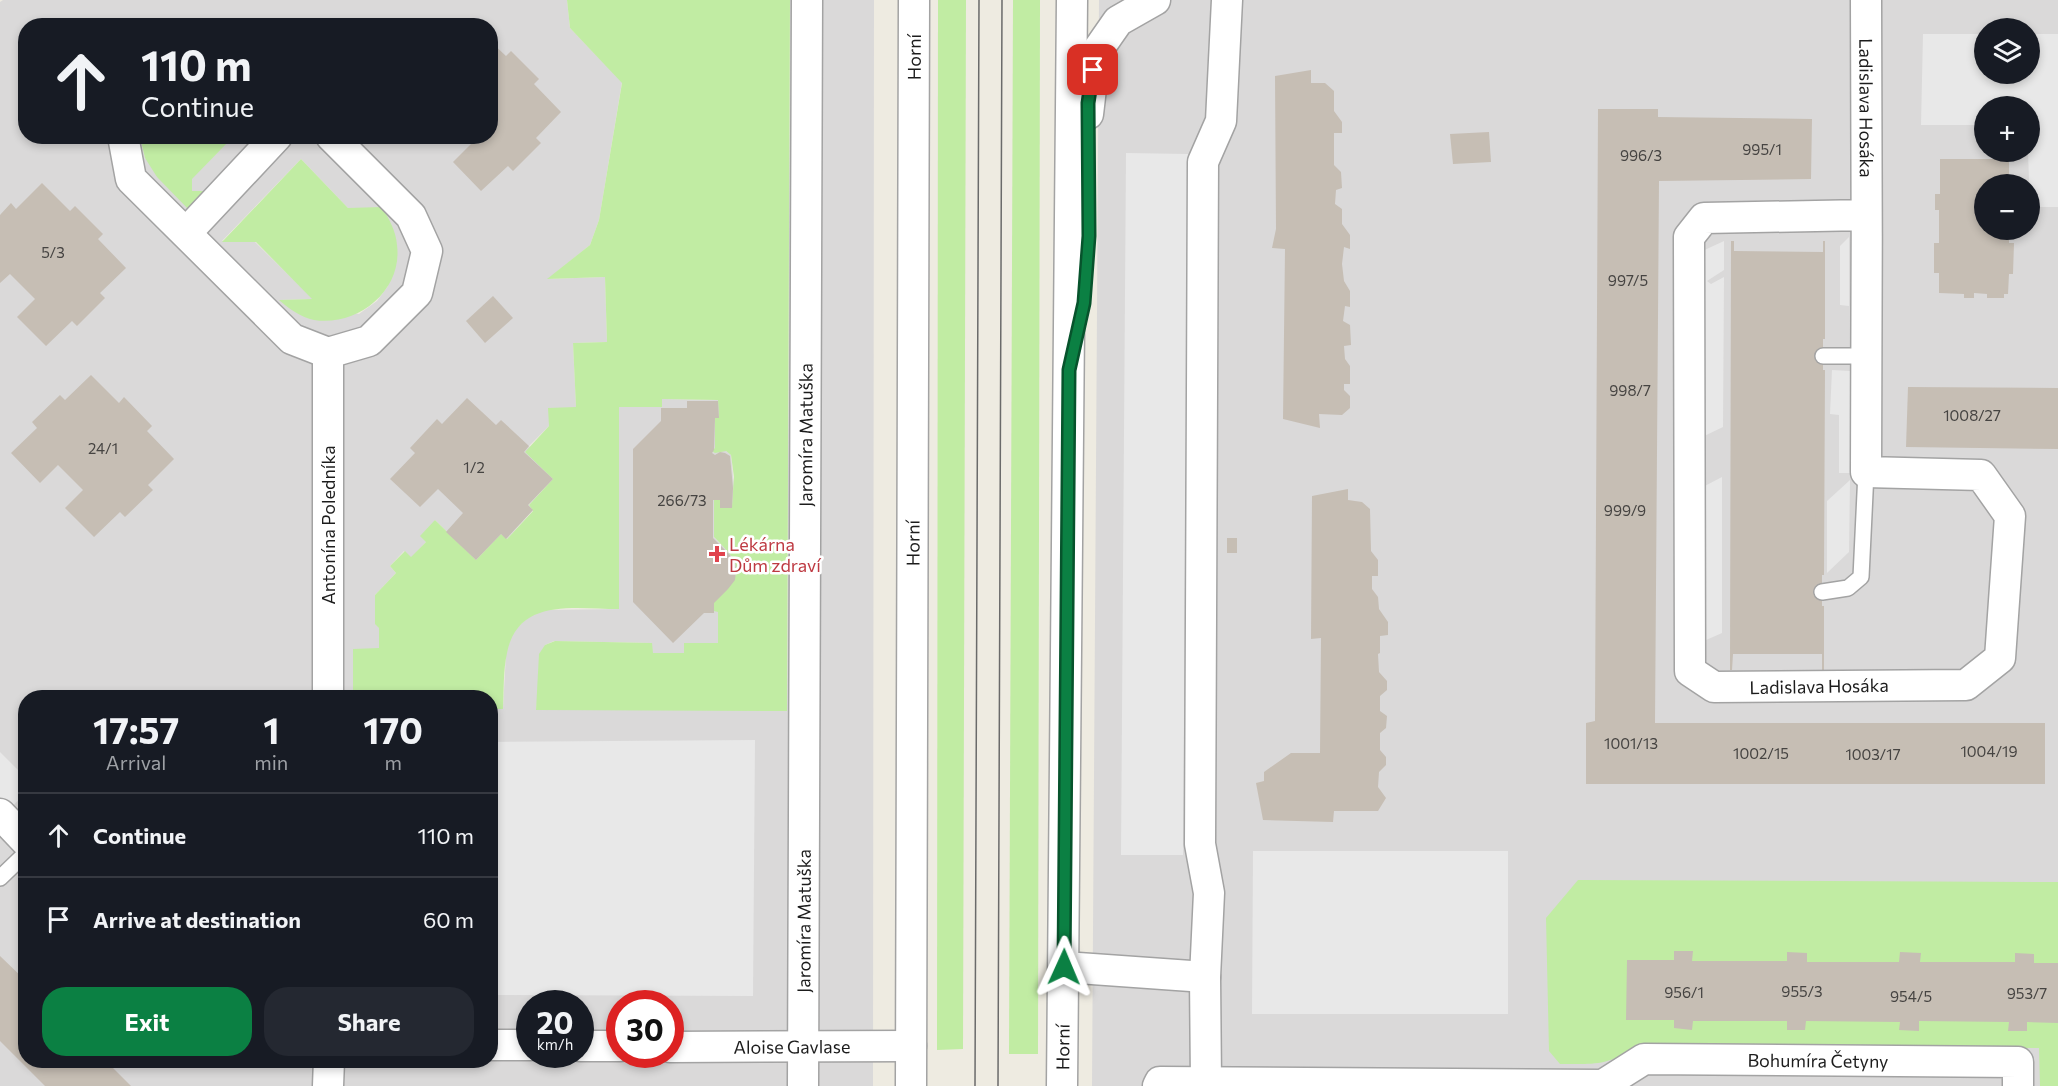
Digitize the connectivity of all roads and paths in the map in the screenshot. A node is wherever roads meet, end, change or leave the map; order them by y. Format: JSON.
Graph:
{"nodes":[{"id":1,"x":807,"y":0,"type":"edge"},
{"id":2,"x":914,"y":0,"type":"edge"},
{"id":3,"x":1072,"y":0,"type":"edge"},
{"id":4,"x":1155,"y":0,"type":"edge"},
{"id":5,"x":1227,"y":0,"type":"edge"},
{"id":6,"x":1866,"y":0,"type":"edge"},
{"id":7,"x":124,"y":144,"type":"edge"},
{"id":8,"x":269,"y":144,"type":"edge"},
{"id":9,"x":339,"y":144,"type":"edge"},
{"id":10,"x":1866,"y":215,"type":"junction"},
{"id":11,"x":186,"y":233,"type":"junction"},
{"id":12,"x":328,"y":353,"type":"junction"},
{"id":13,"x":1823,"y":356,"type":"dead end"},
{"id":14,"x":1866,"y":356,"type":"junction"},
{"id":15,"x":1069,"y":370,"type":"junction"},
{"id":16,"x":1866,"y":472,"type":"junction"},
{"id":17,"x":1822,"y":592,"type":"dead end"},
{"id":18,"x":328,"y":690,"type":"edge"},
{"id":19,"x":0,"y":814,"type":"edge"},
{"id":20,"x":18,"y":833,"type":"edge"},
{"id":21,"x":18,"y":861,"type":"edge"},
{"id":22,"x":0,"y":878,"type":"edge"},
{"id":23,"x":1064,"y":967,"type":"junction"},
{"id":24,"x":1205,"y":977,"type":"junction"},
{"id":25,"x":498,"y":1045,"type":"edge"},
{"id":26,"x":516,"y":1046,"type":"edge"},
{"id":27,"x":912,"y":1046,"type":"junction"},
{"id":28,"x":684,"y":1047,"type":"edge"},
{"id":29,"x":804,"y":1048,"type":"junction"},
{"id":30,"x":328,"y":1068,"type":"edge"},
{"id":31,"x":1206,"y":1083,"type":"junction"},
{"id":32,"x":328,"y":1086,"type":"edge"},
{"id":33,"x":803,"y":1086,"type":"edge"},
{"id":34,"x":911,"y":1086,"type":"edge"},
{"id":35,"x":1062,"y":1086,"type":"edge"},
{"id":36,"x":1158,"y":1086,"type":"edge"},
{"id":37,"x":1603,"y":1086,"type":"edge"},
{"id":38,"x":2018,"y":1086,"type":"edge"}],
"edges":[{"from":1,"to":29,"type":"street","name":"Jaromíra Matuška"},
{"from":2,"to":27,"type":"street","name":"Horní"},
{"from":3,"to":15,"type":"street","name":"Horní"},
{"from":4,"to":15,"type":"street"},
{"from":5,"to":24,"type":"street"},
{"from":6,"to":10,"type":"street","name":"Ladislava Hosáka"},
{"from":7,"to":11,"type":"street"},
{"from":8,"to":11,"type":"street"},
{"from":9,"to":12,"type":"street"},
{"from":10,"to":14,"type":"street","name":"Ladislava Hosáka"},
{"from":10,"to":16,"type":"street","name":"Ladislava Hosáka"},
{"from":11,"to":12,"type":"street"},
{"from":12,"to":18,"type":"street","name":"Antonína Poledníka"},
{"from":13,"to":14,"type":"lane"},
{"from":14,"to":16,"type":"street","name":"Ladislava Hosáka"},
{"from":15,"to":23,"type":"street","name":"Horní"},
{"from":16,"to":17,"type":"lane"},
{"from":19,"to":20,"type":"street"},
{"from":21,"to":22,"type":"lane"},
{"from":23,"to":24,"type":"street"},
{"from":23,"to":35,"type":"street","name":"Horní"},
{"from":24,"to":31,"type":"street"},
{"from":25,"to":26,"type":"street"},
{"from":27,"to":29,"type":"street","name":"Aloise Gavlase"},
{"from":27,"to":34,"type":"street","name":"Horní"},
{"from":28,"to":29,"type":"street","name":"Aloise Gavlase"},
{"from":29,"to":33,"type":"street","name":"Jaromíra Matuška"},
{"from":30,"to":32,"type":"street"},
{"from":31,"to":36,"type":"street","name":"Bohumíra Četyny"},
{"from":31,"to":37,"type":"street","name":"Bohumíra Četyny"},
{"from":37,"to":38,"type":"street","name":"Bohumíra Četyny"}]}
